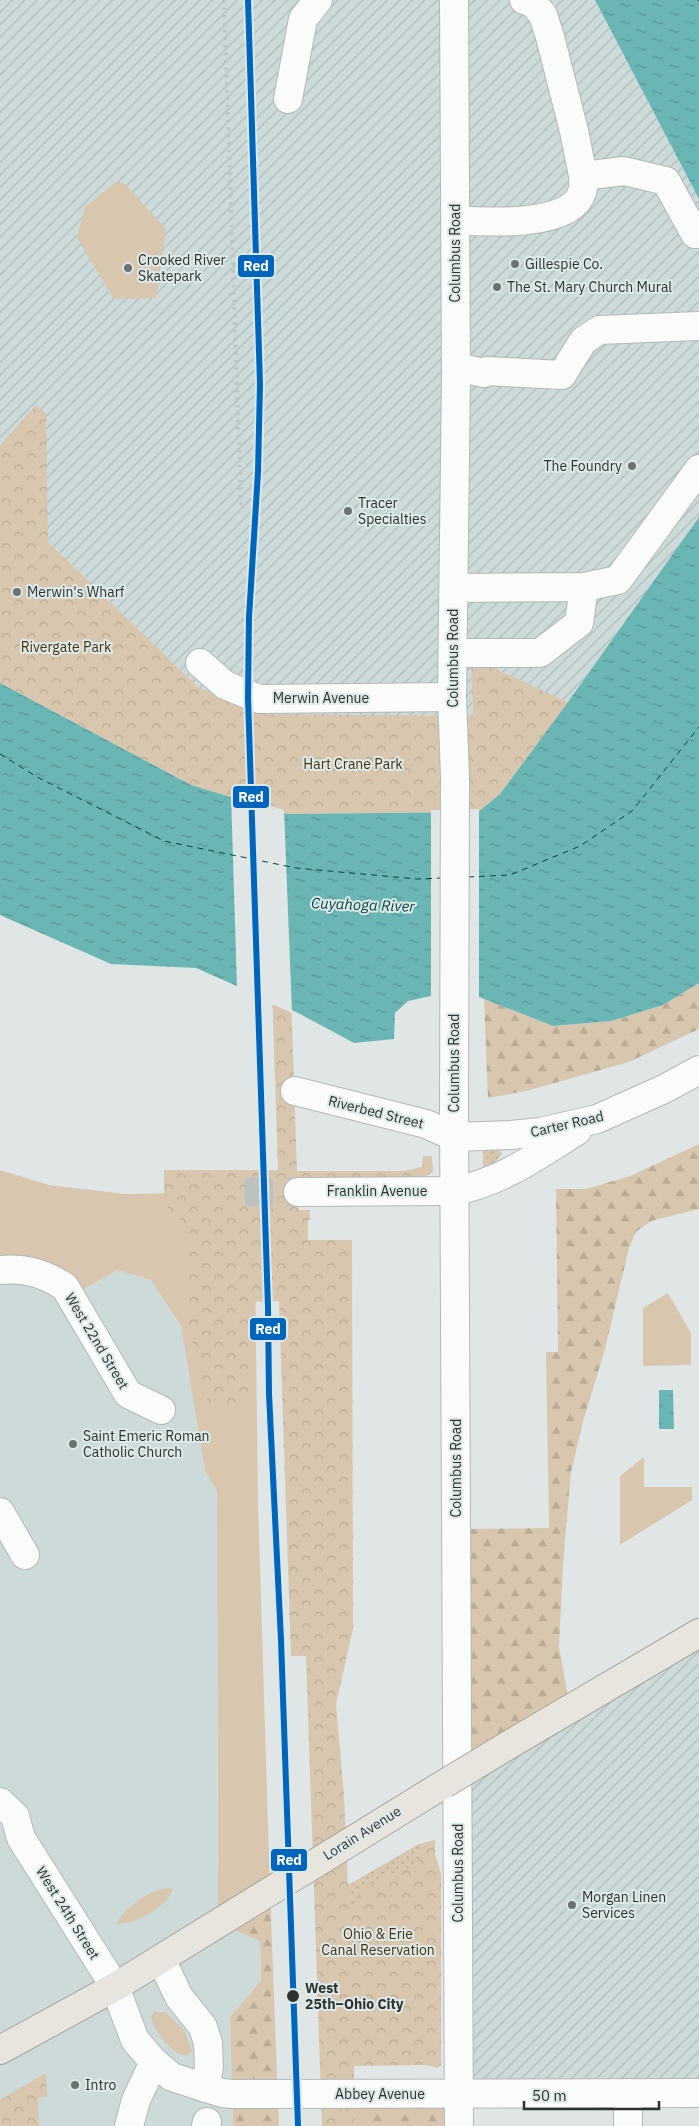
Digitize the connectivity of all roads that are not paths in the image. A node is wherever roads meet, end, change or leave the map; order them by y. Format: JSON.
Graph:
{"nodes":[{"id":1,"x":318,"y":0,"type":"edge"},
{"id":2,"x":454,"y":0,"type":"edge"},
{"id":3,"x":524,"y":0,"type":"edge"},
{"id":4,"x":288,"y":99,"type":"dead end"},
{"id":5,"x":583,"y":176,"type":"junction"},
{"id":6,"x":456,"y":220,"type":"junction"},
{"id":7,"x":695,"y":234,"type":"dead end"},
{"id":8,"x":699,"y":326,"type":"edge"},
{"id":9,"x":456,"y":367,"type":"junction"},
{"id":10,"x":699,"y":469,"type":"edge"},
{"id":11,"x":584,"y":587,"type":"junction"},
{"id":12,"x":454,"y":588,"type":"junction"},
{"id":13,"x":453,"y":653,"type":"junction"},
{"id":14,"x":200,"y":663,"type":"dead end"},
{"id":15,"x":452,"y":697,"type":"junction"},
{"id":16,"x":699,"y":1070,"type":"edge"},
{"id":17,"x":295,"y":1091,"type":"dead end"},
{"id":18,"x":597,"y":1119,"type":"junction"},
{"id":19,"x":455,"y":1137,"type":"junction"},
{"id":20,"x":455,"y":1191,"type":"junction"},
{"id":21,"x":298,"y":1192,"type":"tunnel mouth"},
{"id":22,"x":0,"y":1270,"type":"edge"},
{"id":23,"x":161,"y":1410,"type":"dead end"},
{"id":24,"x":0,"y":1512,"type":"edge"},
{"id":25,"x":25,"y":1555,"type":"dead end"},
{"id":26,"x":699,"y":1633,"type":"edge"},
{"id":27,"x":2,"y":1807,"type":"edge"},
{"id":28,"x":161,"y":1958,"type":"junction"},
{"id":29,"x":115,"y":1987,"type":"junction"},
{"id":30,"x":0,"y":2050,"type":"edge"},
{"id":31,"x":154,"y":2062,"type":"junction"},
{"id":32,"x":205,"y":2088,"type":"junction"},
{"id":33,"x":628,"y":2093,"type":"junction"},
{"id":34,"x":699,"y":2093,"type":"edge"},
{"id":35,"x":458,"y":2094,"type":"junction"},
{"id":36,"x":129,"y":2126,"type":"edge"},
{"id":37,"x":458,"y":2126,"type":"edge"},
{"id":38,"x":628,"y":2126,"type":"edge"}],
"edges":[{"from":1,"to":4,"type":"street"},
{"from":2,"to":6,"type":"street","name":"Columbus Road"},
{"from":3,"to":5,"type":"street"},
{"from":5,"to":6,"type":"street"},
{"from":5,"to":7,"type":"street"},
{"from":6,"to":9,"type":"street","name":"Columbus Road"},
{"from":8,"to":9,"type":"street"},
{"from":9,"to":12,"type":"street","name":"Columbus Road"},
{"from":10,"to":11,"type":"street"},
{"from":11,"to":12,"type":"street"},
{"from":11,"to":13,"type":"street"},
{"from":12,"to":13,"type":"street","name":"Columbus Road"},
{"from":13,"to":15,"type":"street","name":"Columbus Road"},
{"from":14,"to":15,"type":"street","name":"Merwin Avenue"},
{"from":15,"to":19,"type":"street","name":"Columbus Road"},
{"from":16,"to":18,"type":"street","name":"Carter Road"},
{"from":17,"to":19,"type":"street","name":"Riverbed Street"},
{"from":18,"to":19,"type":"street","name":"Carter Road"},
{"from":18,"to":20,"type":"street","name":"Franklin Avenue"},
{"from":19,"to":20,"type":"street","name":"Columbus Road"},
{"from":20,"to":21,"type":"street","name":"Franklin Avenue"},
{"from":20,"to":35,"type":"street","name":"Columbus Road"},
{"from":22,"to":23,"type":"street","name":"West 22nd Street"},
{"from":24,"to":25,"type":"street"},
{"from":26,"to":28,"type":"main road","name":"Lorain Avenue","bridge":true},
{"from":27,"to":29,"type":"street","name":"West 24th Street"},
{"from":28,"to":29,"type":"main road","name":"Lorain Avenue"},
{"from":28,"to":32,"type":"street"},
{"from":29,"to":30,"type":"main road","name":"Lorain Avenue"},
{"from":29,"to":31,"type":"street","name":"Abbey Avenue"},
{"from":31,"to":32,"type":"street","name":"Abbey Avenue"},
{"from":31,"to":36,"type":"street"},
{"from":32,"to":35,"type":"street","name":"Abbey Avenue"},
{"from":33,"to":34,"type":"street","name":"Abbey Avenue"},
{"from":33,"to":35,"type":"street","name":"Abbey Avenue"},
{"from":33,"to":38,"type":"street"},
{"from":35,"to":37,"type":"street","name":"Columbus Road"}]}
